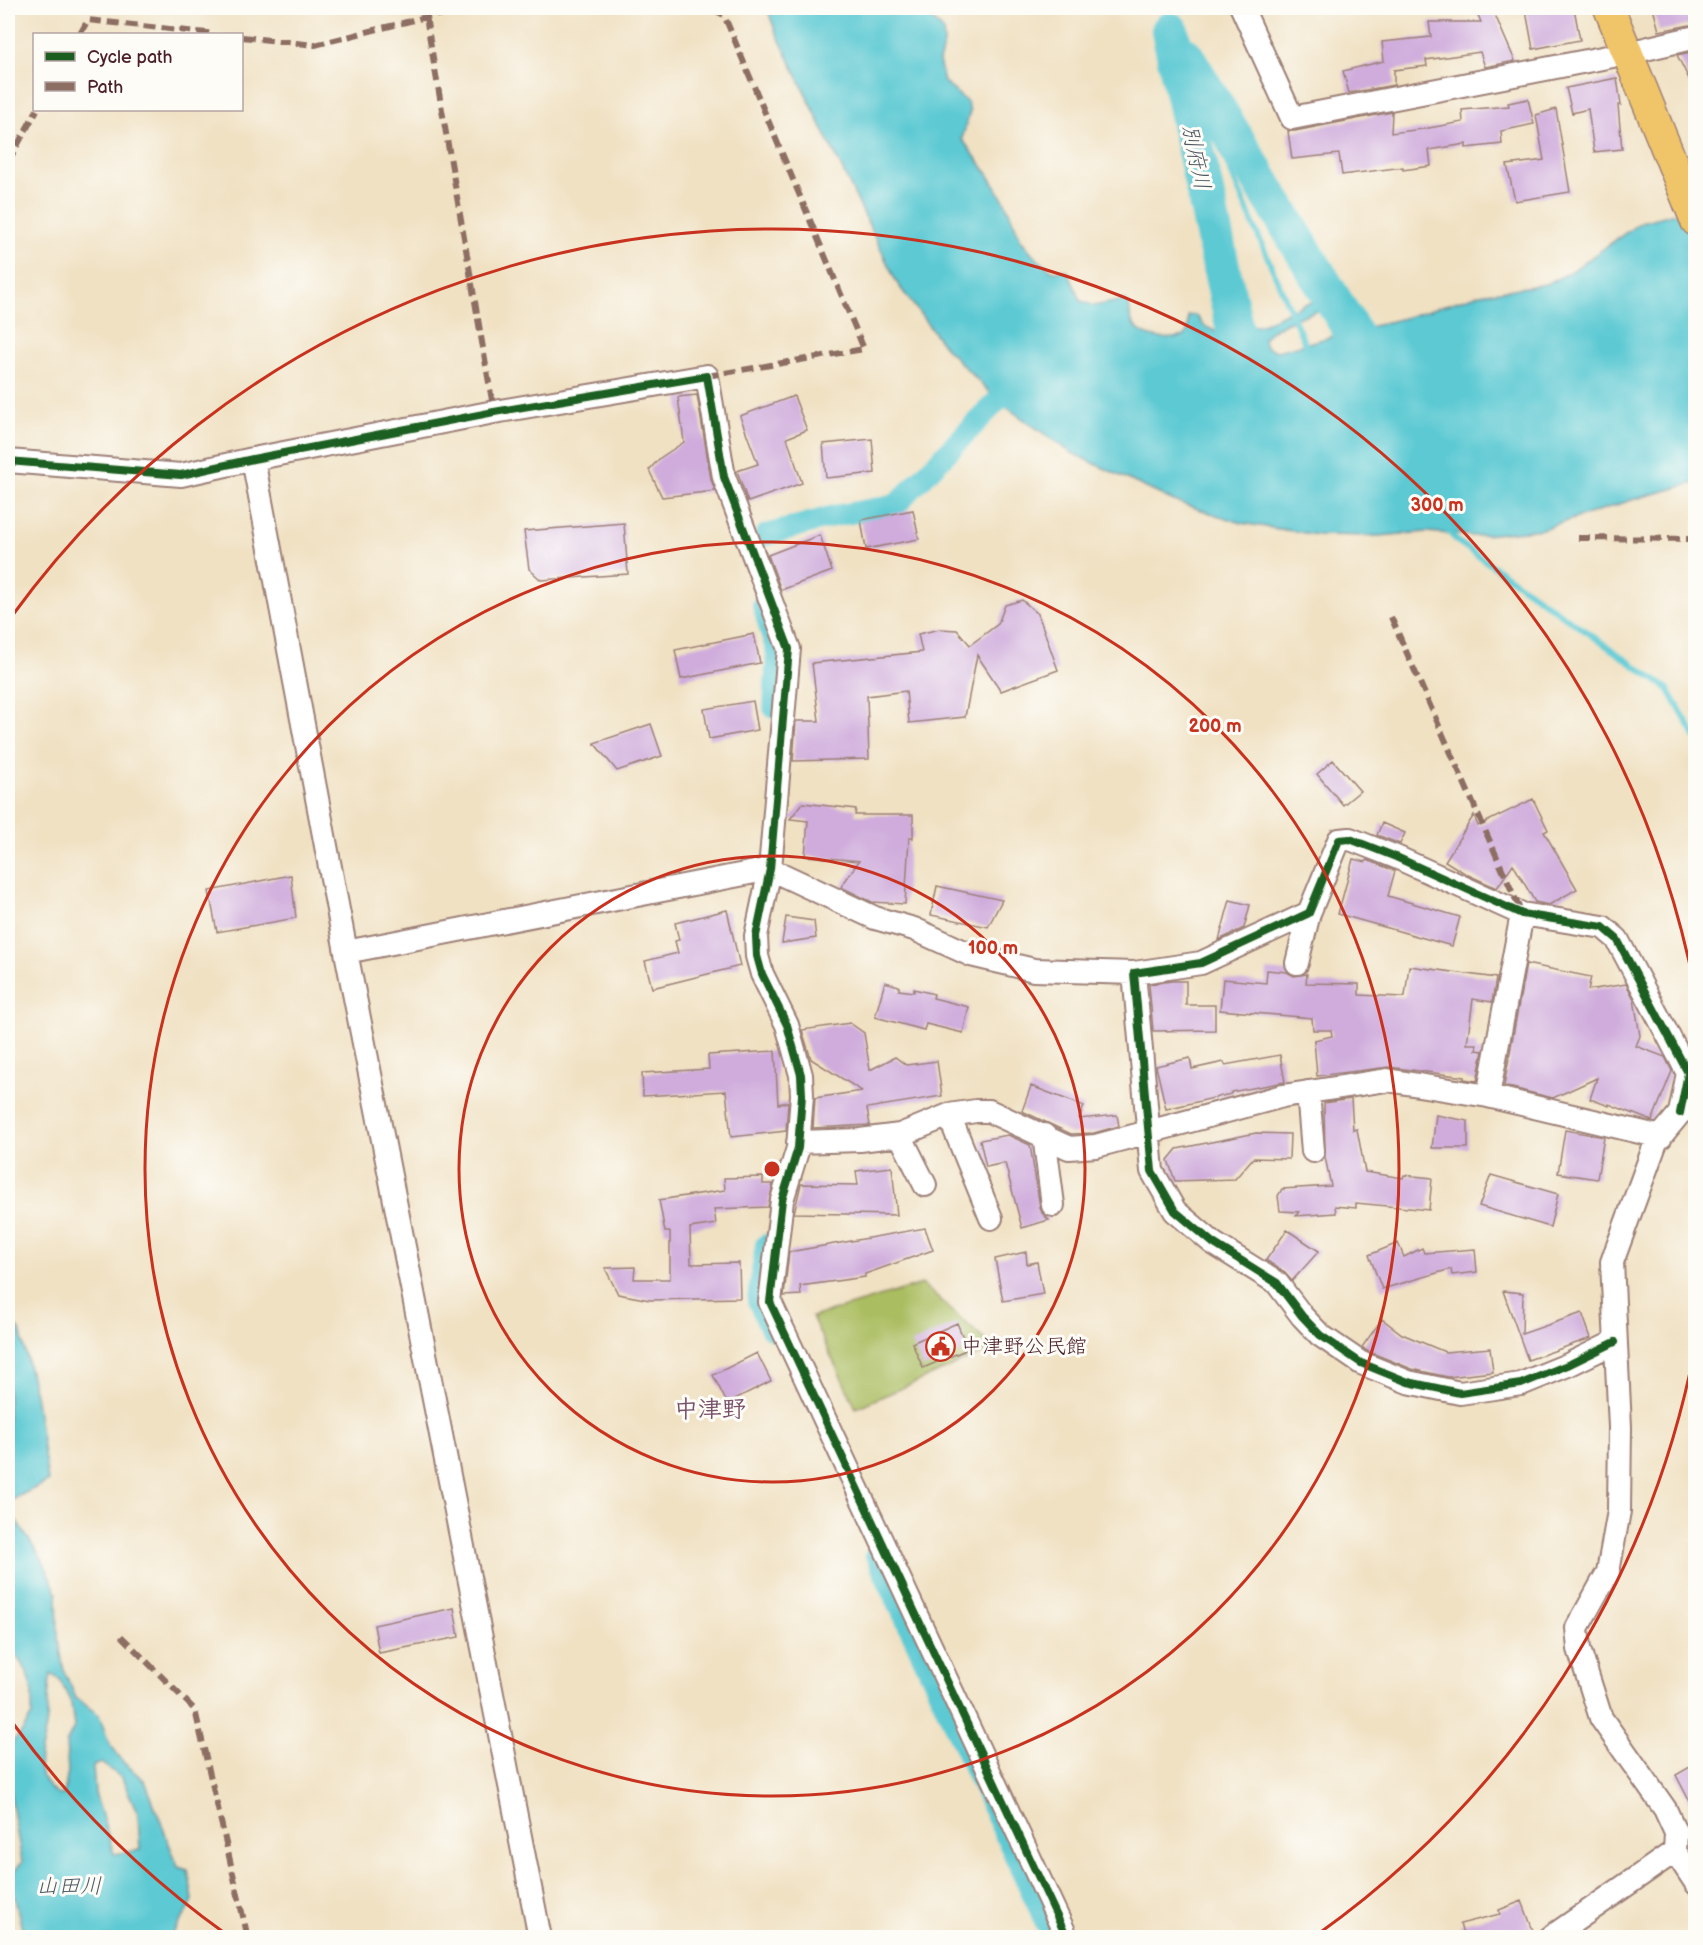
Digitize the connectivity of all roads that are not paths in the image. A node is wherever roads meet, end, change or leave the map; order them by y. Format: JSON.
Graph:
{"nodes":[{"id":1,"x":1242,"y":8,"type":"edge"},
{"id":2,"x":1608,"y":8,"type":"edge"},
{"id":3,"x":1695,"y":37,"type":"edge"},
{"id":4,"x":1628,"y":53,"type":"junction"},
{"id":5,"x":1695,"y":221,"type":"edge"},
{"id":6,"x":253,"y":459,"type":"junction"},
{"id":7,"x":8,"y":461,"type":"edge"},
{"id":8,"x":770,"y":869,"type":"junction"},
{"id":9,"x":1309,"y":914,"type":"junction"},
{"id":10,"x":1522,"y":914,"type":"junction"},
{"id":11,"x":346,"y":952,"type":"junction"},
{"id":12,"x":1296,"y":963,"type":"dead end"},
{"id":13,"x":1134,"y":973,"type":"junction"},
{"id":14,"x":1308,"y":1092,"type":"junction"},
{"id":15,"x":1488,"y":1096,"type":"junction"},
{"id":16,"x":1688,"y":1109,"type":"edge"},
{"id":17,"x":949,"y":1115,"type":"junction"},
{"id":18,"x":1148,"y":1132,"type":"junction"},
{"id":19,"x":900,"y":1134,"type":"junction"},
{"id":20,"x":1044,"y":1135,"type":"junction"},
{"id":21,"x":1660,"y":1137,"type":"junction"},
{"id":22,"x":798,"y":1142,"type":"junction"},
{"id":23,"x":1312,"y":1151,"type":"dead end"},
{"id":24,"x":925,"y":1185,"type":"dead end"},
{"id":25,"x":1053,"y":1205,"type":"dead end"},
{"id":26,"x":991,"y":1218,"type":"dead end"},
{"id":27,"x":1615,"y":1342,"type":"junction"},
{"id":28,"x":1675,"y":1851,"type":"junction"},
{"id":29,"x":1695,"y":1883,"type":"edge"},
{"id":30,"x":540,"y":1938,"type":"edge"},
{"id":31,"x":1067,"y":1938,"type":"edge"},
{"id":32,"x":1550,"y":1938,"type":"edge"}],
"edges":[{"from":1,"to":4,"type":"street"},
{"from":2,"to":4,"type":"main road"},
{"from":3,"to":4,"type":"street"},
{"from":4,"to":5,"type":"main road"},
{"from":6,"to":7,"type":"street"},
{"from":6,"to":8,"type":"street"},
{"from":6,"to":11,"type":"street"},
{"from":8,"to":11,"type":"street"},
{"from":8,"to":13,"type":"street"},
{"from":8,"to":22,"type":"street"},
{"from":9,"to":10,"type":"street"},
{"from":9,"to":12,"type":"street"},
{"from":9,"to":13,"type":"street"},
{"from":10,"to":15,"type":"street"},
{"from":10,"to":16,"type":"street"},
{"from":11,"to":30,"type":"street"},
{"from":13,"to":18,"type":"street"},
{"from":14,"to":15,"type":"street"},
{"from":14,"to":18,"type":"street"},
{"from":14,"to":23,"type":"street"},
{"from":15,"to":21,"type":"street"},
{"from":16,"to":21,"type":"street"},
{"from":17,"to":19,"type":"street"},
{"from":17,"to":20,"type":"street"},
{"from":17,"to":26,"type":"street"},
{"from":18,"to":20,"type":"street"},
{"from":18,"to":27,"type":"street"},
{"from":19,"to":22,"type":"street"},
{"from":19,"to":24,"type":"street"},
{"from":20,"to":25,"type":"street"},
{"from":21,"to":27,"type":"street"},
{"from":22,"to":31,"type":"street"},
{"from":27,"to":28,"type":"street"},
{"from":28,"to":29,"type":"street"},
{"from":28,"to":32,"type":"street"}]}
